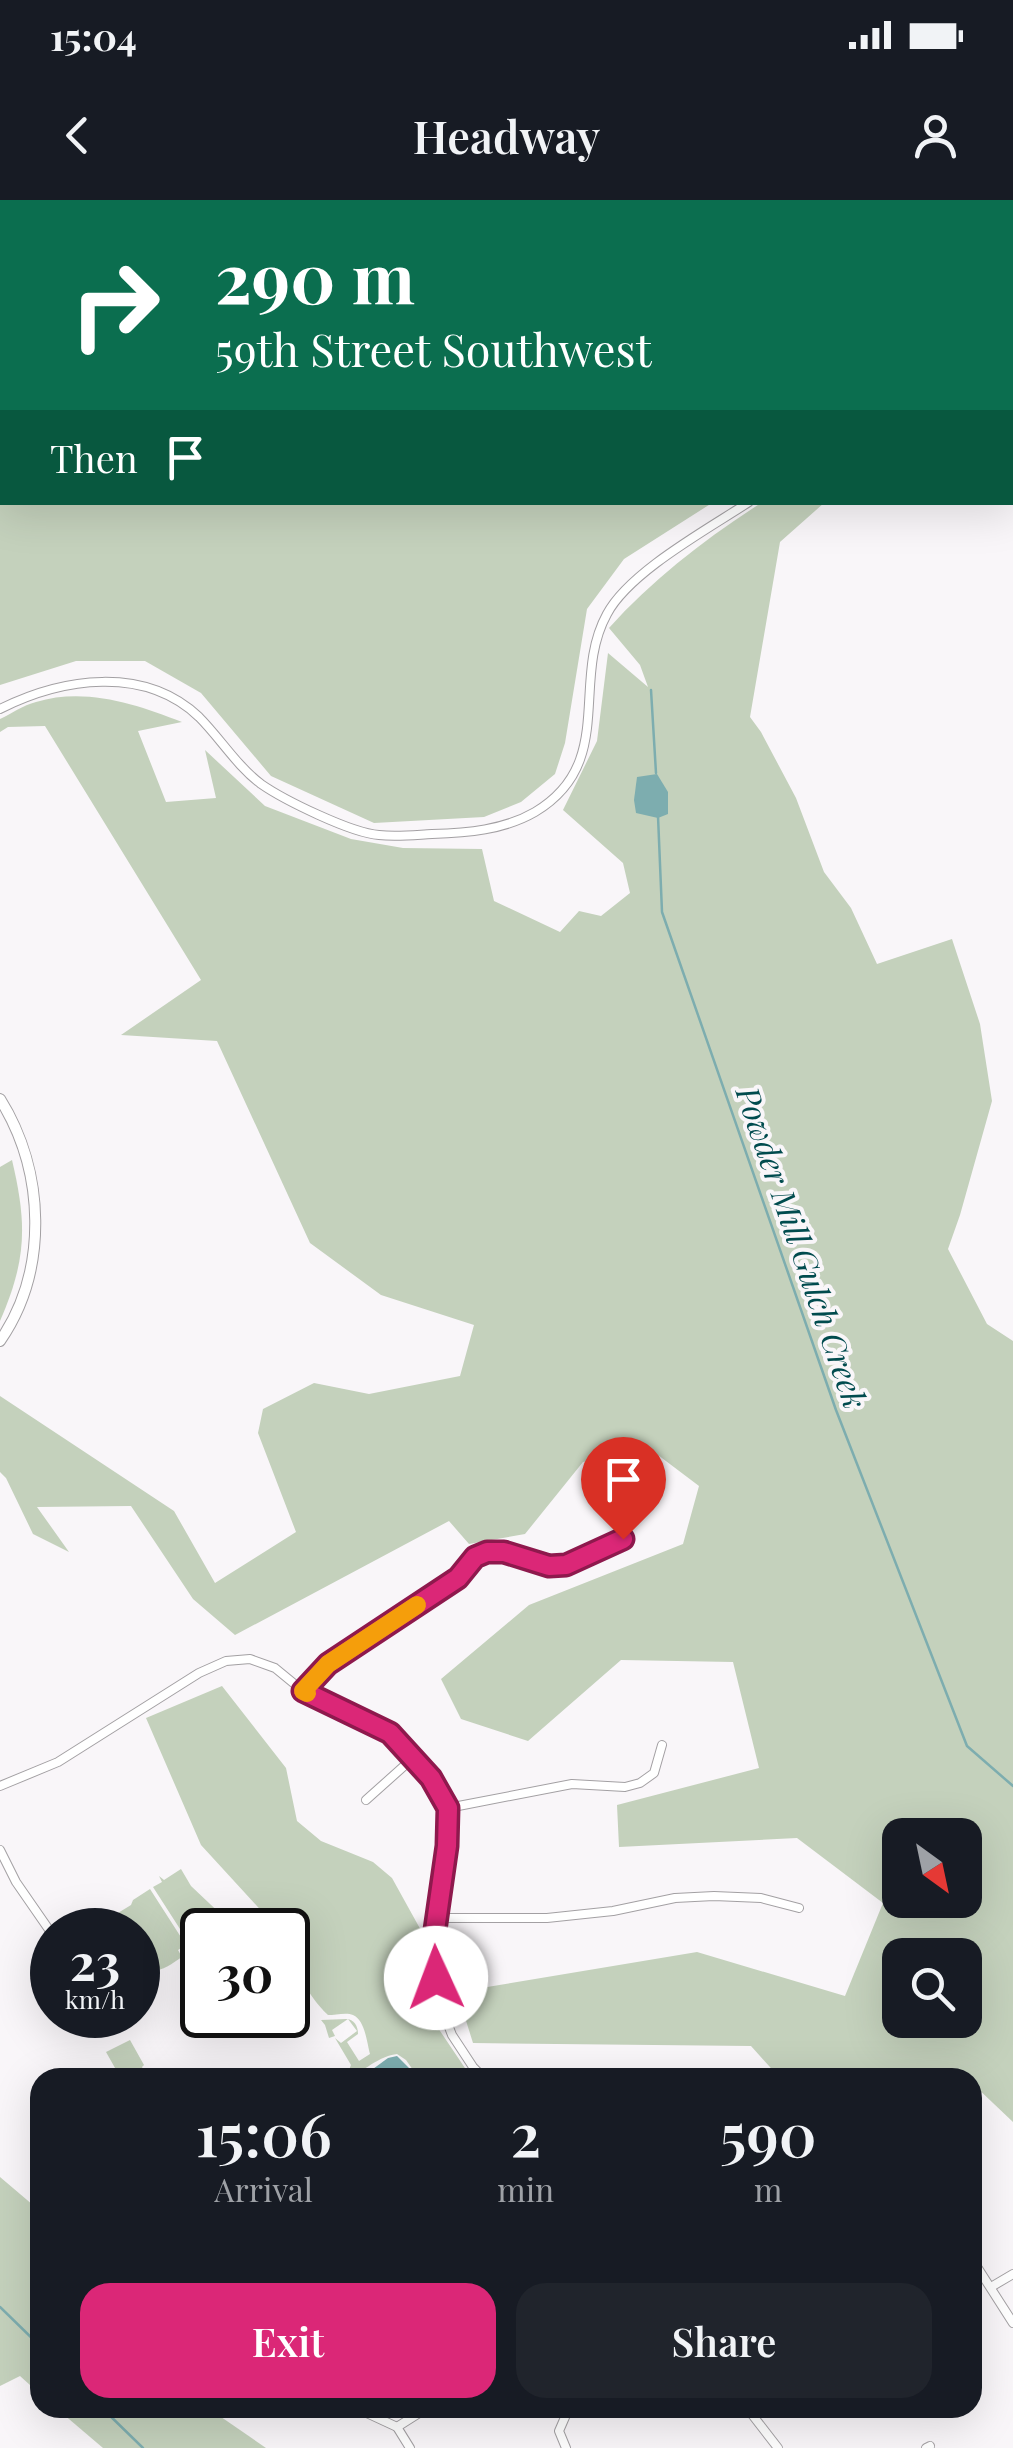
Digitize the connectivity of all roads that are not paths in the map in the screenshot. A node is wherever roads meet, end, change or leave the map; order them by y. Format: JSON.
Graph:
{"nodes":[{"id":1,"x":745,"y":505,"type":"edge"},
{"id":2,"x":0,"y":709,"type":"edge"},
{"id":3,"x":0,"y":1099,"type":"edge"},
{"id":4,"x":0,"y":1340,"type":"edge"},
{"id":5,"x":623,"y":1539,"type":"dead end"},
{"id":6,"x":303,"y":1691,"type":"junction"},
{"id":7,"x":662,"y":1745,"type":"dead end"},
{"id":8,"x":413,"y":1758,"type":"junction"},
{"id":9,"x":0,"y":1786,"type":"edge"},
{"id":10,"x":366,"y":1800,"type":"dead end"},
{"id":11,"x":448,"y":1808,"type":"junction"},
{"id":12,"x":0,"y":1850,"type":"edge"},
{"id":13,"x":34,"y":1908,"type":"edge"},
{"id":14,"x":799,"y":1908,"type":"dead end"},
{"id":15,"x":436,"y":1918,"type":"junction"},
{"id":16,"x":474,"y":2068,"type":"edge"},
{"id":17,"x":982,"y":2273,"type":"edge"},
{"id":18,"x":1013,"y":2274,"type":"edge"},
{"id":19,"x":991,"y":2287,"type":"junction"},
{"id":20,"x":1013,"y":2322,"type":"edge"},
{"id":21,"x":376,"y":2418,"type":"edge"},
{"id":22,"x":412,"y":2418,"type":"edge"},
{"id":23,"x":564,"y":2418,"type":"edge"},
{"id":24,"x":755,"y":2418,"type":"edge"},
{"id":25,"x":397,"y":2428,"type":"junction"},
{"id":26,"x":410,"y":2448,"type":"edge"},
{"id":27,"x":566,"y":2448,"type":"edge"},
{"id":28,"x":778,"y":2448,"type":"edge"}],
"edges":[{"from":1,"to":2,"type":"street"},
{"from":3,"to":4,"type":"street"},
{"from":5,"to":6,"type":"street"},
{"from":6,"to":8,"type":"street"},
{"from":6,"to":9,"type":"street"},
{"from":7,"to":11,"type":"street"},
{"from":8,"to":10,"type":"street"},
{"from":8,"to":11,"type":"street"},
{"from":11,"to":15,"type":"street"},
{"from":12,"to":13,"type":"street"},
{"from":14,"to":15,"type":"street"},
{"from":15,"to":16,"type":"street"},
{"from":17,"to":19,"type":"street"},
{"from":18,"to":19,"type":"street"},
{"from":19,"to":20,"type":"street"},
{"from":21,"to":25,"type":"street"},
{"from":22,"to":25,"type":"street"},
{"from":23,"to":27,"type":"street"},
{"from":24,"to":28,"type":"street"},
{"from":25,"to":26,"type":"street"}]}
